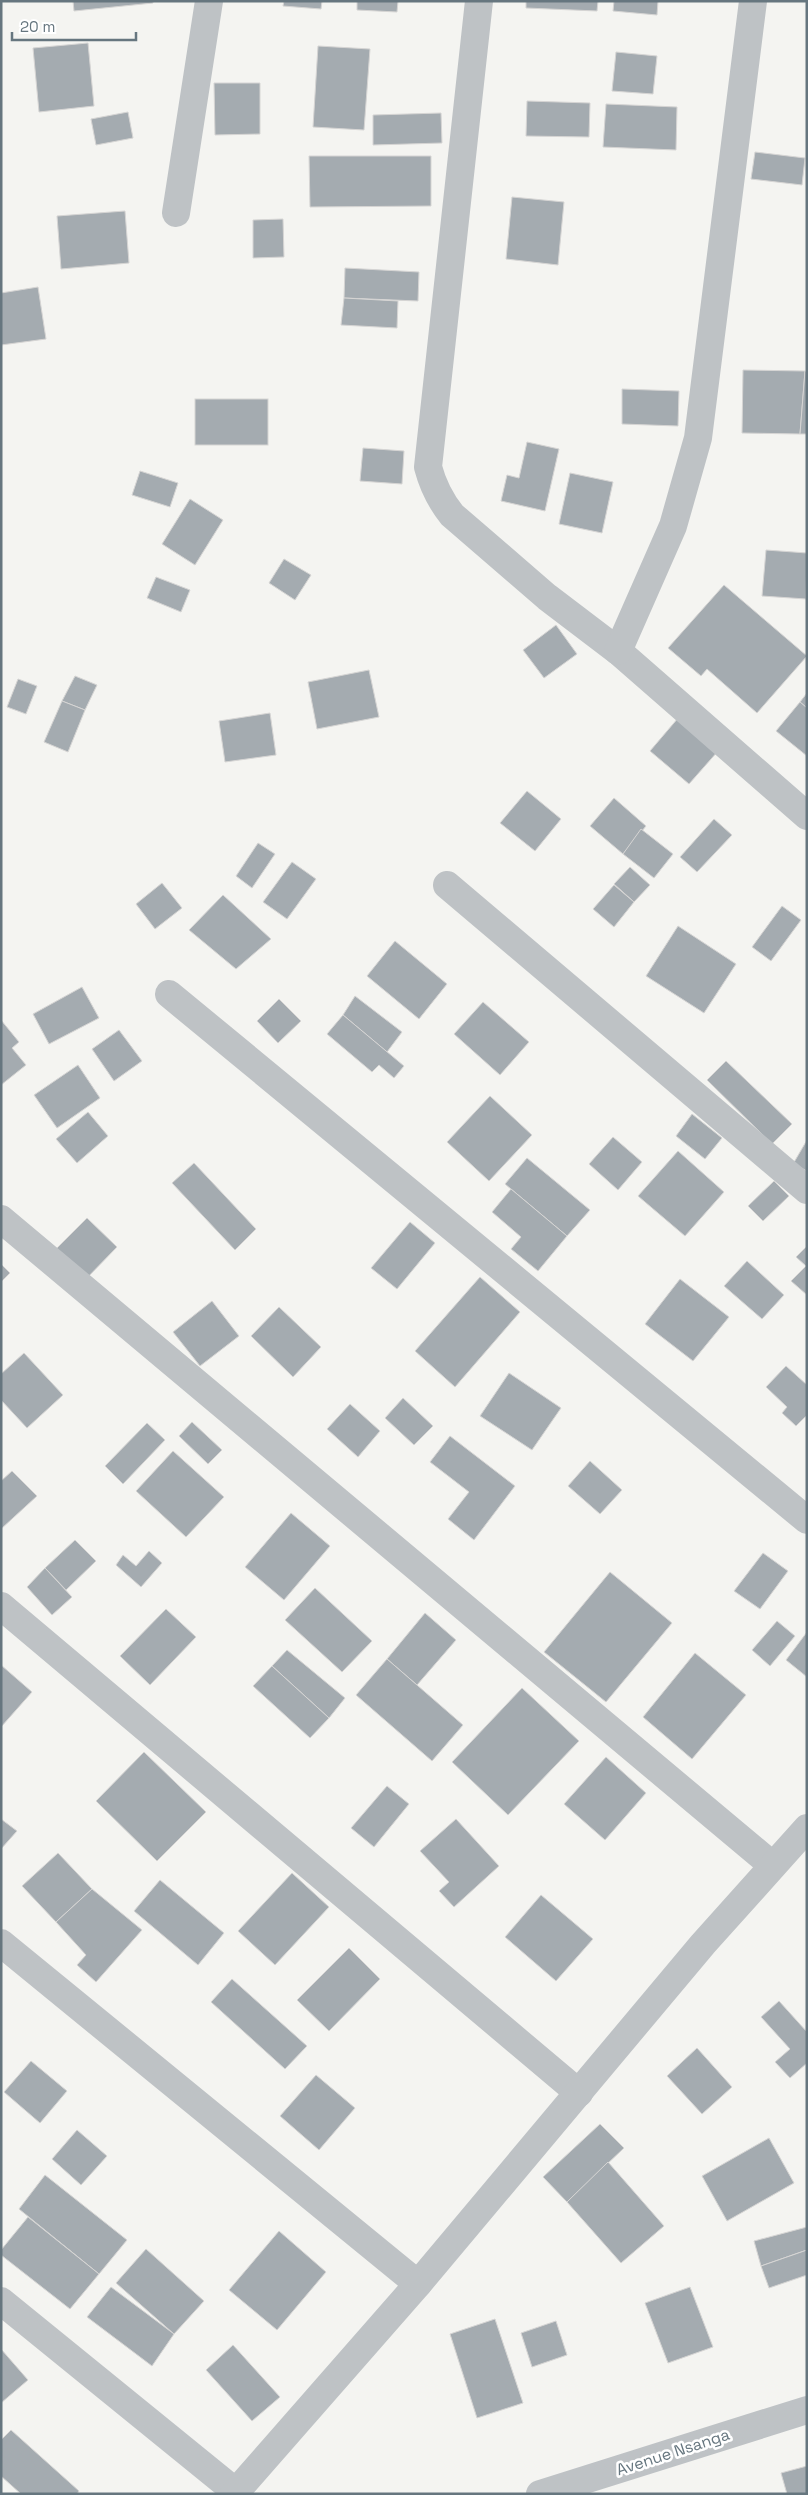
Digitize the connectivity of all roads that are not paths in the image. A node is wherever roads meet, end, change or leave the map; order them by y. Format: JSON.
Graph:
{"nodes":[{"id":1,"x":209,"y":1,"type":"edge"},
{"id":2,"x":479,"y":1,"type":"edge"},
{"id":3,"x":753,"y":1,"type":"edge"},
{"id":4,"x":176,"y":213,"type":"dead end"},
{"id":5,"x":618,"y":650,"type":"junction"},
{"id":6,"x":807,"y":816,"type":"edge"},
{"id":7,"x":447,"y":885,"type":"dead end"},
{"id":8,"x":169,"y":994,"type":"dead end"},
{"id":9,"x":807,"y":1190,"type":"edge"},
{"id":10,"x":1,"y":1219,"type":"edge"},
{"id":11,"x":807,"y":1520,"type":"edge"},
{"id":12,"x":1,"y":1606,"type":"edge"},
{"id":13,"x":807,"y":1828,"type":"edge"},
{"id":14,"x":772,"y":1865,"type":"junction"},
{"id":15,"x":1,"y":1943,"type":"edge"},
{"id":16,"x":579,"y":2093,"type":"junction"},
{"id":17,"x":418,"y":2284,"type":"junction"},
{"id":18,"x":1,"y":2301,"type":"edge"},
{"id":19,"x":807,"y":2410,"type":"edge"},
{"id":20,"x":556,"y":2492,"type":"edge"},
{"id":21,"x":235,"y":2493,"type":"edge"}],
"edges":[{"from":1,"to":4,"type":"street"},
{"from":2,"to":5,"type":"street"},
{"from":3,"to":5,"type":"street"},
{"from":5,"to":6,"type":"street"},
{"from":7,"to":9,"type":"street"},
{"from":8,"to":11,"type":"street"},
{"from":10,"to":14,"type":"street"},
{"from":12,"to":16,"type":"street"},
{"from":13,"to":14,"type":"street"},
{"from":14,"to":16,"type":"street"},
{"from":15,"to":17,"type":"street"},
{"from":16,"to":17,"type":"street"},
{"from":17,"to":21,"type":"street"},
{"from":18,"to":21,"type":"street"},
{"from":19,"to":20,"type":"street","name":"Avenue Nsanga"}]}
